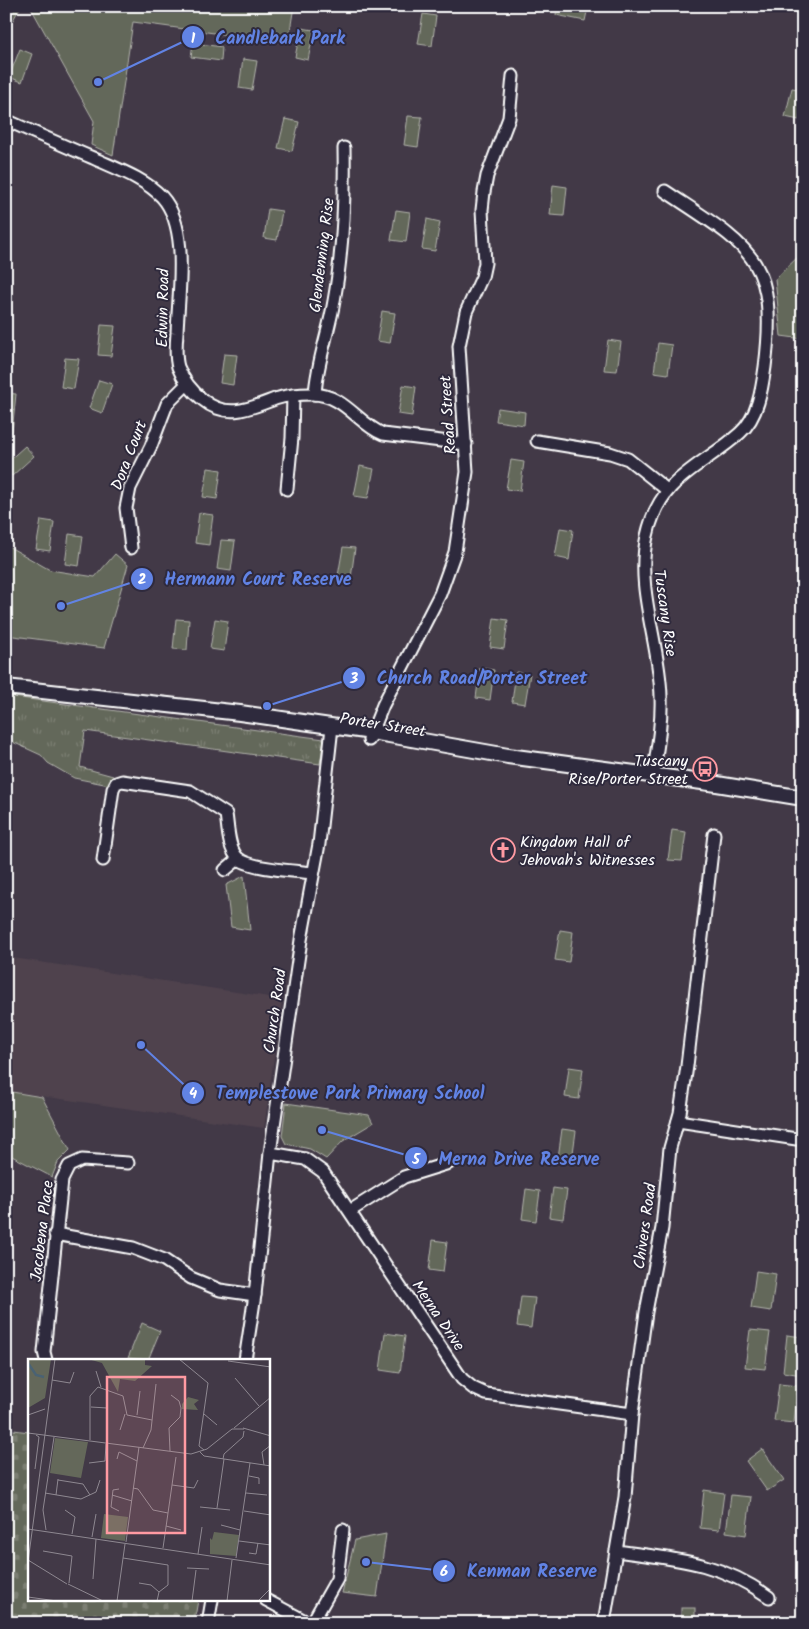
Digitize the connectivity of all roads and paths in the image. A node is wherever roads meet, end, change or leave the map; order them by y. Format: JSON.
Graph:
{"nodes":[{"id":1,"x":513,"y":76,"type":"dead end"},
{"id":2,"x":6,"y":120,"type":"edge"},
{"id":3,"x":344,"y":148,"type":"dead end"},
{"id":4,"x":665,"y":191,"type":"dead end"},
{"id":5,"x":187,"y":384,"type":"junction"},
{"id":6,"x":315,"y":394,"type":"junction"},
{"id":7,"x":293,"y":395,"type":"junction"},
{"id":8,"x":537,"y":441,"type":"dead end"},
{"id":9,"x":466,"y":444,"type":"junction"},
{"id":10,"x":287,"y":489,"type":"dead end"},
{"id":11,"x":667,"y":490,"type":"junction"},
{"id":12,"x":131,"y":548,"type":"dead end"},
{"id":13,"x":6,"y":687,"type":"edge"},
{"id":14,"x":332,"y":730,"type":"junction"},
{"id":15,"x":371,"y":736,"type":"junction"},
{"id":16,"x":653,"y":776,"type":"junction"},
{"id":17,"x":772,"y":793,"type":"junction"},
{"id":18,"x":803,"y":794,"type":"edge"},
{"id":19,"x":803,"y":798,"type":"edge"},
{"id":20,"x":714,"y":834,"type":"dead end"},
{"id":21,"x":238,"y":859,"type":"junction"},
{"id":22,"x":103,"y":860,"type":"dead end"},
{"id":23,"x":225,"y":870,"type":"dead end"},
{"id":24,"x":313,"y":873,"type":"junction"},
{"id":25,"x":678,"y":1121,"type":"junction"},
{"id":26,"x":803,"y":1140,"type":"edge"},
{"id":27,"x":270,"y":1153,"type":"junction"},
{"id":28,"x":128,"y":1163,"type":"dead end"},
{"id":29,"x":450,"y":1163,"type":"dead end"},
{"id":30,"x":350,"y":1211,"type":"junction"},
{"id":31,"x":55,"y":1234,"type":"junction"},
{"id":32,"x":255,"y":1295,"type":"junction"},
{"id":33,"x":46,"y":1359,"type":"edge"},
{"id":34,"x":245,"y":1359,"type":"edge"},
{"id":35,"x":632,"y":1414,"type":"junction"},
{"id":36,"x":343,"y":1530,"type":"dead end"},
{"id":37,"x":616,"y":1550,"type":"junction"},
{"id":38,"x":769,"y":1597,"type":"dead end"},
{"id":39,"x":212,"y":1602,"type":"edge"},
{"id":40,"x":270,"y":1602,"type":"edge"},
{"id":41,"x":208,"y":1623,"type":"edge"},
{"id":42,"x":311,"y":1623,"type":"edge"},
{"id":43,"x":604,"y":1623,"type":"edge"}],
"edges":[{"from":1,"to":9,"type":"street","name":"Read Street"},
{"from":2,"to":5,"type":"street","name":"Edwin Road"},
{"from":3,"to":6,"type":"street","name":"Glendenning Rise"},
{"from":4,"to":11,"type":"street","name":"Tuscany Rise"},
{"from":5,"to":7,"type":"street","name":"Edwin Road"},
{"from":5,"to":12,"type":"street","name":"Dora Court"},
{"from":6,"to":7,"type":"street","name":"Edwin Road"},
{"from":6,"to":9,"type":"street","name":"Edwin Road"},
{"from":7,"to":10,"type":"street"},
{"from":8,"to":11,"type":"street"},
{"from":9,"to":15,"type":"street","name":"Read Street"},
{"from":11,"to":16,"type":"street","name":"Tuscany Rise"},
{"from":13,"to":14,"type":"main road","name":"Porter Street"},
{"from":14,"to":15,"type":"main road","name":"Porter Street"},
{"from":14,"to":24,"type":"street","name":"Church Road"},
{"from":15,"to":16,"type":"main road","name":"Porter Street"},
{"from":16,"to":17,"type":"main road","name":"Porter Street"},
{"from":17,"to":18,"type":"main road","name":"Porter Street"},
{"from":17,"to":19,"type":"main road","name":"Porter Street"},
{"from":20,"to":25,"type":"street","name":"Chivers Road"},
{"from":21,"to":22,"type":"street"},
{"from":21,"to":23,"type":"street"},
{"from":21,"to":24,"type":"street"},
{"from":24,"to":27,"type":"street","name":"Church Road"},
{"from":25,"to":26,"type":"street"},
{"from":25,"to":35,"type":"street","name":"Chivers Road"},
{"from":27,"to":30,"type":"street","name":"Merna Drive"},
{"from":27,"to":32,"type":"street","name":"Church Road"},
{"from":28,"to":31,"type":"street","name":"Jacobena Place"},
{"from":29,"to":30,"type":"street"},
{"from":30,"to":35,"type":"street","name":"Merna Drive"},
{"from":31,"to":32,"type":"street"},
{"from":31,"to":33,"type":"street","name":"Jacobena Place"},
{"from":32,"to":34,"type":"street","name":"Church Road"},
{"from":35,"to":37,"type":"street","name":"Chivers Road"},
{"from":36,"to":42,"type":"street"},
{"from":37,"to":38,"type":"street"},
{"from":37,"to":43,"type":"street","name":"Chivers Road"},
{"from":39,"to":41,"type":"street"},
{"from":40,"to":42,"type":"street"}]}
